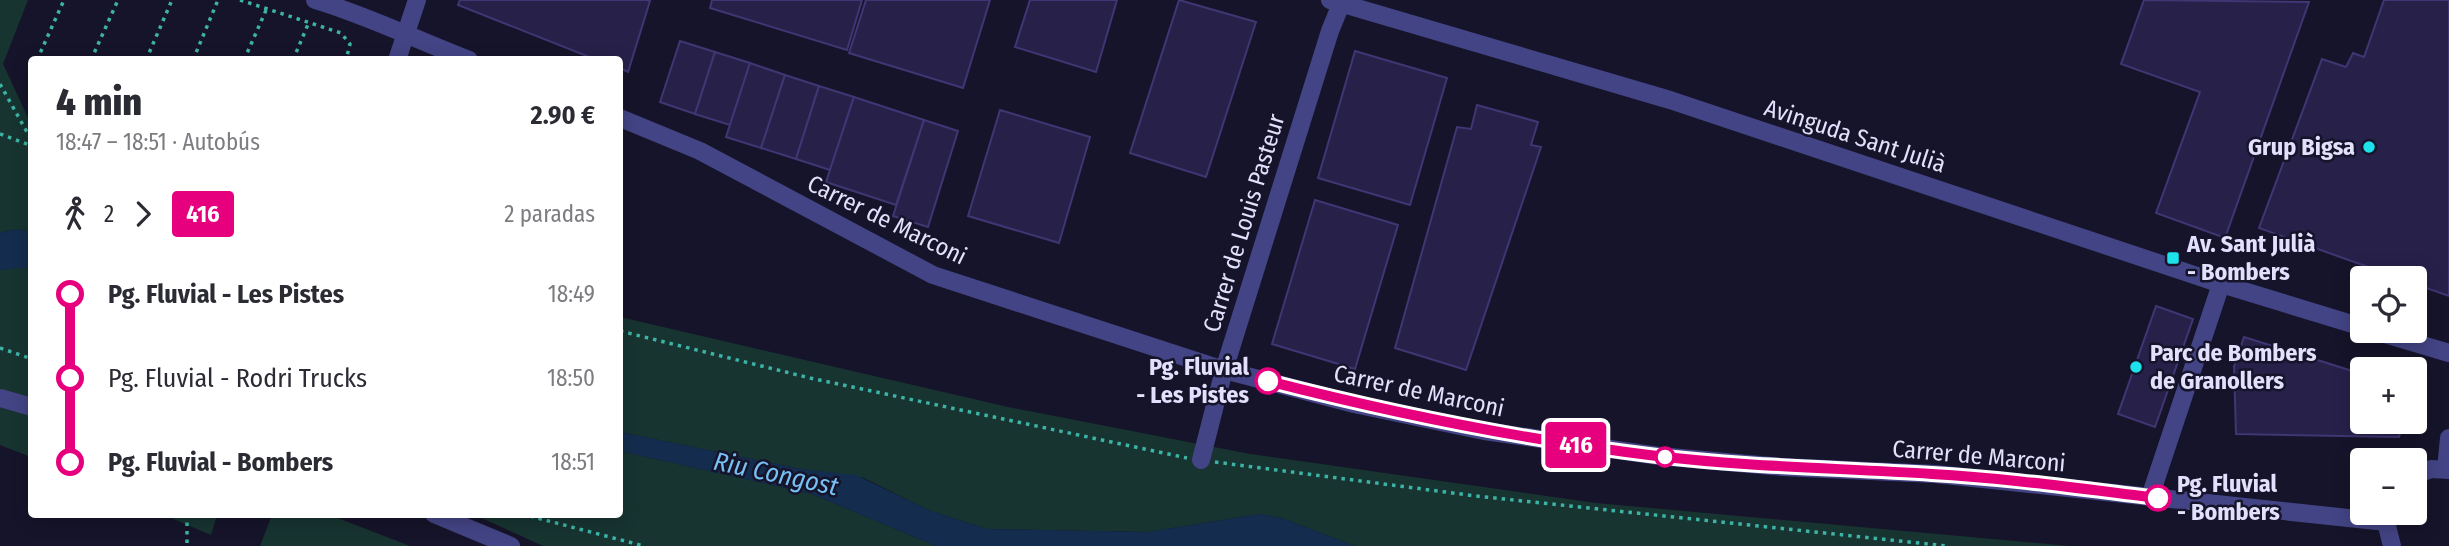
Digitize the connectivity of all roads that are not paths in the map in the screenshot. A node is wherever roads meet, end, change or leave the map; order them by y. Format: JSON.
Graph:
{"nodes":[{"id":1,"x":315,"y":0,"type":"edge"},
{"id":2,"x":417,"y":0,"type":"edge"},
{"id":3,"x":1336,"y":2,"type":"edge"},
{"id":4,"x":407,"y":35,"type":"junction"},
{"id":5,"x":399,"y":56,"type":"edge"},
{"id":6,"x":459,"y":56,"type":"edge"},
{"id":7,"x":623,"y":119,"type":"edge"},
{"id":8,"x":2221,"y":284,"type":"junction"},
{"id":9,"x":2350,"y":323,"type":"edge"},
{"id":10,"x":2414,"y":343,"type":"edge"},
{"id":11,"x":2449,"y":354,"type":"edge"},
{"id":12,"x":1224,"y":370,"type":"junction"},
{"id":13,"x":0,"y":398,"type":"edge"},
{"id":14,"x":28,"y":406,"type":"edge"},
{"id":15,"x":2449,"y":438,"type":"edge"},
{"id":16,"x":1202,"y":460,"type":"road end"},
{"id":17,"x":2448,"y":469,"type":"edge"},
{"id":18,"x":2427,"y":473,"type":"edge"},
{"id":19,"x":2150,"y":497,"type":"junction"},
{"id":20,"x":2350,"y":514,"type":"edge"},
{"id":21,"x":443,"y":518,"type":"edge"},
{"id":22,"x":2388,"y":525,"type":"edge"},
{"id":23,"x":511,"y":546,"type":"edge"},
{"id":24,"x":2392,"y":546,"type":"edge"}],
"edges":[{"from":1,"to":4,"type":"street"},
{"from":2,"to":4,"type":"street"},
{"from":3,"to":8,"type":"street","name":"Avinguda Sant Julià"},
{"from":3,"to":12,"type":"street","name":"Carrer de Louis Pasteur"},
{"from":4,"to":5,"type":"street"},
{"from":4,"to":6,"type":"street"},
{"from":7,"to":12,"type":"street","name":"Carrer de Marconi"},
{"from":8,"to":9,"type":"street","name":"Avinguda Sant Julià"},
{"from":8,"to":19,"type":"street"},
{"from":10,"to":11,"type":"street"},
{"from":12,"to":16,"type":"street","name":"Carrer de Louis Pasteur"},
{"from":12,"to":19,"type":"street","name":"Carrer de Marconi"},
{"from":13,"to":14,"type":"street"},
{"from":15,"to":17,"type":"street"},
{"from":17,"to":18,"type":"street"},
{"from":19,"to":20,"type":"street","name":"Carrer de Marconi"},
{"from":21,"to":23,"type":"street"},
{"from":22,"to":24,"type":"street"}]}
